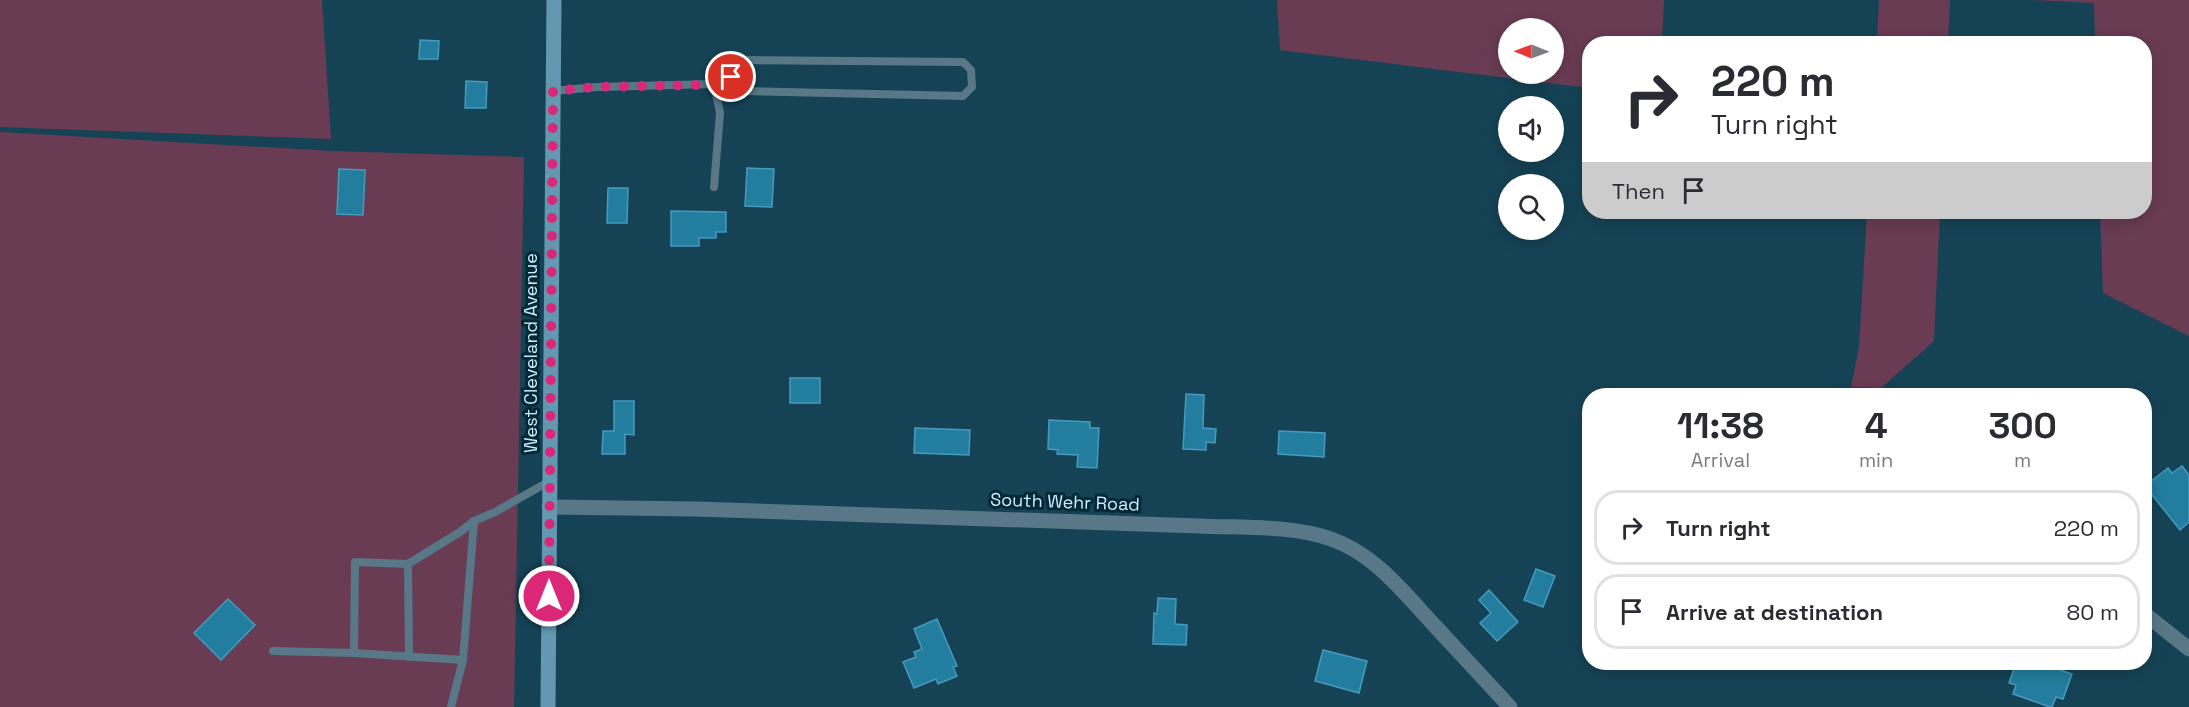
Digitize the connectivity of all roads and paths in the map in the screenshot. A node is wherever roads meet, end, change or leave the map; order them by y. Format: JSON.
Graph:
{"nodes":[{"id":1,"x":554,"y":0,"type":"edge"},
{"id":2,"x":731,"y":77,"type":"junction"},
{"id":3,"x":714,"y":84,"type":"junction"},
{"id":4,"x":553,"y":91,"type":"junction"},
{"id":5,"x":714,"y":187,"type":"dead end"},
{"id":6,"x":550,"y":481,"type":"junction"},
{"id":7,"x":549,"y":507,"type":"junction"},
{"id":8,"x":474,"y":521,"type":"junction"},
{"id":9,"x":408,"y":564,"type":"junction"},
{"id":10,"x":2152,"y":620,"type":"edge"},
{"id":11,"x":2189,"y":649,"type":"edge"},
{"id":12,"x":273,"y":651,"type":"dead end"},
{"id":13,"x":354,"y":653,"type":"junction"},
{"id":14,"x":409,"y":657,"type":"junction"},
{"id":15,"x":463,"y":660,"type":"junction"},
{"id":16,"x":451,"y":707,"type":"edge"},
{"id":17,"x":548,"y":707,"type":"edge"},
{"id":18,"x":1510,"y":707,"type":"edge"}],
"edges":[{"from":1,"to":4,"type":"main road","name":"West Cleveland Avenue"},
{"from":2,"to":2,"type":"lane"},
{"from":2,"to":3,"type":"lane"},
{"from":3,"to":4,"type":"lane"},
{"from":3,"to":5,"type":"lane"},
{"from":4,"to":6,"type":"main road","name":"West Cleveland Avenue"},
{"from":6,"to":7,"type":"main road","name":"West Cleveland Avenue"},
{"from":6,"to":8,"type":"lane"},
{"from":7,"to":17,"type":"main road","name":"West Cleveland Avenue"},
{"from":7,"to":18,"type":"street","name":"South Wehr Road"},
{"from":8,"to":9,"type":"lane"},
{"from":8,"to":15,"type":"lane"},
{"from":9,"to":13,"type":"lane"},
{"from":9,"to":14,"type":"lane"},
{"from":10,"to":11,"type":"street"},
{"from":12,"to":13,"type":"lane"},
{"from":13,"to":14,"type":"lane"},
{"from":14,"to":15,"type":"lane"},
{"from":15,"to":16,"type":"lane"}]}
